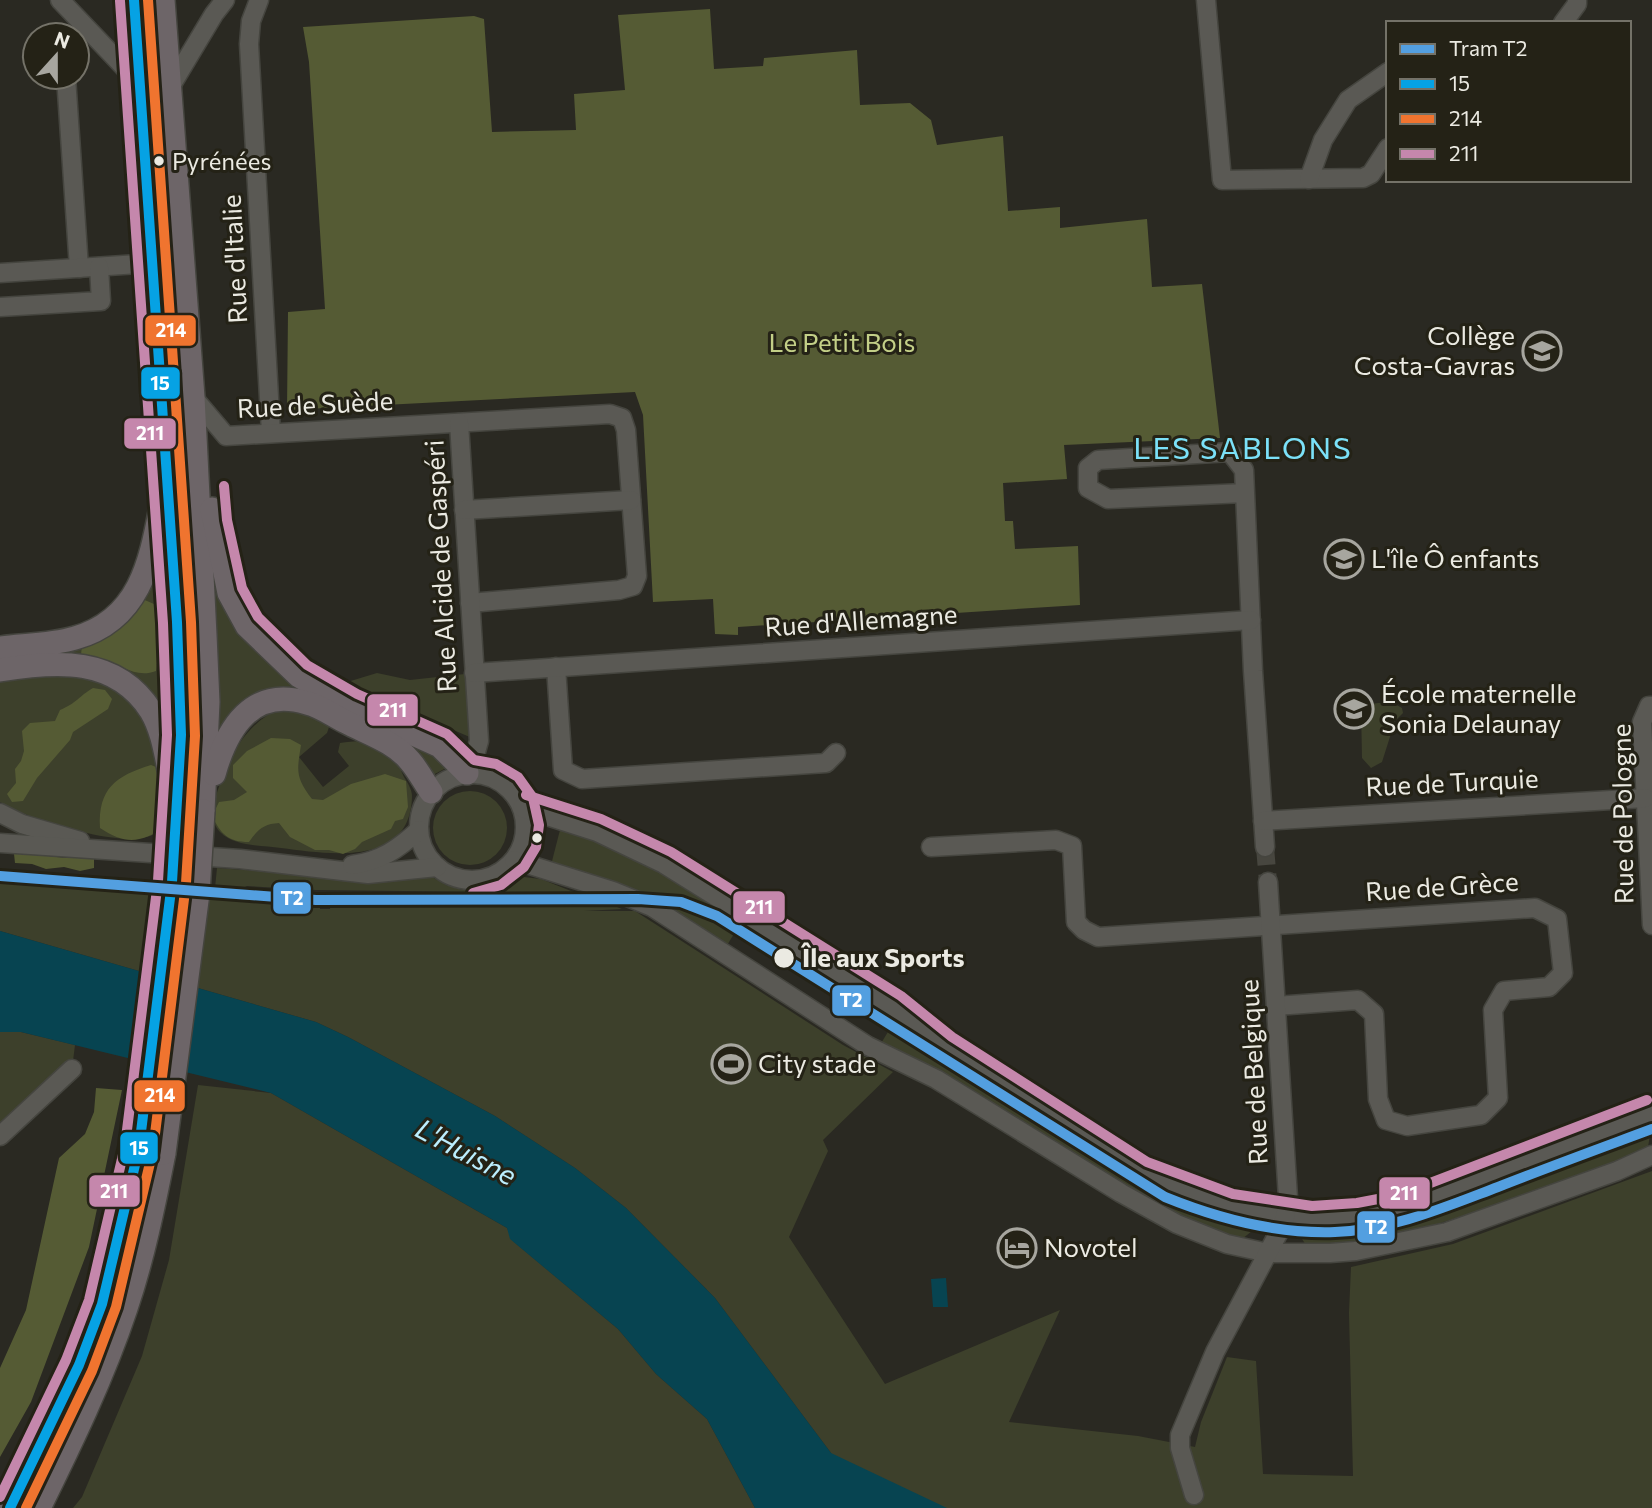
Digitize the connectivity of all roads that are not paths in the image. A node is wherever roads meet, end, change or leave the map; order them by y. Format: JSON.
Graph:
{"nodes":[{"id":1,"x":60,"y":0,"type":"edge"},
{"id":2,"x":134,"y":0,"type":"edge"},
{"id":3,"x":163,"y":0,"type":"edge"},
{"id":4,"x":225,"y":0,"type":"edge"},
{"id":5,"x":259,"y":0,"type":"edge"},
{"id":6,"x":1206,"y":0,"type":"edge"},
{"id":7,"x":1577,"y":0,"type":"edge"},
{"id":8,"x":1564,"y":21,"type":"edge"},
{"id":9,"x":1386,"y":73,"type":"edge"},
{"id":10,"x":142,"y":86,"type":"junction"},
{"id":11,"x":169,"y":89,"type":"junction"},
{"id":12,"x":67,"y":91,"type":"edge"},
{"id":13,"x":1386,"y":151,"type":"edge"},
{"id":14,"x":1309,"y":179,"type":"junction"},
{"id":15,"x":153,"y":263,"type":"junction"},
{"id":16,"x":99,"y":267,"type":"junction"},
{"id":17,"x":79,"y":268,"type":"junction"},
{"id":18,"x":0,"y":273,"type":"edge"},
{"id":19,"x":0,"y":307,"type":"edge"},
{"id":20,"x":193,"y":397,"type":"junction"},
{"id":21,"x":459,"y":423,"type":"junction"},
{"id":22,"x":271,"y":433,"type":"junction"},
{"id":23,"x":167,"y":480,"type":"junction"},
{"id":24,"x":1245,"y":493,"type":"junction"},
{"id":25,"x":631,"y":500,"type":"junction"},
{"id":26,"x":464,"y":510,"type":"junction"},
{"id":27,"x":470,"y":603,"type":"junction"},
{"id":28,"x":1251,"y":620,"type":"junction"},
{"id":29,"x":0,"y":648,"type":"edge"},
{"id":30,"x":556,"y":667,"type":"junction"},
{"id":31,"x":0,"y":670,"type":"edge"},
{"id":32,"x":474,"y":673,"type":"junction"},
{"id":33,"x":1652,"y":706,"type":"edge"},
{"id":34,"x":478,"y":748,"type":"junction"},
{"id":35,"x":836,"y":753,"type":"dead end"},
{"id":36,"x":469,"y":773,"type":"junction"},
{"id":37,"x":496,"y":779,"type":"junction"},
{"id":38,"x":431,"y":792,"type":"junction"},
{"id":39,"x":1645,"y":798,"type":"junction"},
{"id":40,"x":177,"y":808,"type":"junction"},
{"id":41,"x":522,"y":808,"type":"junction"},
{"id":42,"x":203,"y":811,"type":"junction"},
{"id":43,"x":0,"y":813,"type":"edge"},
{"id":44,"x":1263,"y":821,"type":"junction"},
{"id":45,"x":419,"y":830,"type":"junction"},
{"id":46,"x":0,"y":843,"type":"edge"},
{"id":47,"x":930,"y":846,"type":"dead end"},
{"id":48,"x":1265,"y":846,"type":"tunnel mouth"},
{"id":49,"x":110,"y":850,"type":"junction"},
{"id":50,"x":514,"y":860,"type":"junction"},
{"id":51,"x":437,"y":867,"type":"junction"},
{"id":52,"x":328,"y":868,"type":"junction"},
{"id":53,"x":1268,"y":883,"type":"tunnel mouth"},
{"id":54,"x":1272,"y":925,"type":"junction"},
{"id":55,"x":1652,"y":925,"type":"edge"},
{"id":56,"x":1276,"y":1006,"type":"junction"},
{"id":57,"x":72,"y":1069,"type":"dead end"},
{"id":58,"x":1652,"y":1113,"type":"edge"},
{"id":59,"x":0,"y":1136,"type":"edge"},
{"id":60,"x":1652,"y":1155,"type":"edge"},
{"id":61,"x":1285,"y":1217,"type":"junction"},
{"id":62,"x":1268,"y":1254,"type":"junction"},
{"id":63,"x":1194,"y":1495,"type":"dead end"},
{"id":64,"x":10,"y":1508,"type":"edge"},
{"id":65,"x":39,"y":1508,"type":"edge"}],
"edges":[{"from":1,"to":10,"type":"street"},
{"from":2,"to":10,"type":"main road"},
{"from":3,"to":11,"type":"main road"},
{"from":4,"to":11,"type":"street"},
{"from":5,"to":22,"type":"street","name":"Rue d'Italie"},
{"from":6,"to":14,"type":"street"},
{"from":7,"to":8,"type":"street"},
{"from":9,"to":14,"type":"street"},
{"from":10,"to":15,"type":"main road"},
{"from":11,"to":20,"type":"main road"},
{"from":12,"to":17,"type":"street"},
{"from":13,"to":14,"type":"street"},
{"from":15,"to":16,"type":"street"},
{"from":15,"to":23,"type":"main road"},
{"from":16,"to":17,"type":"street"},
{"from":16,"to":19,"type":"street"},
{"from":17,"to":18,"type":"street"},
{"from":20,"to":22,"type":"street","name":"Rue de Suède"},
{"from":20,"to":36,"type":"main road"},
{"from":20,"to":42,"type":"main road"},
{"from":21,"to":22,"type":"street","name":"Rue de Suède"},
{"from":21,"to":25,"type":"street","name":"Rue de Suède"},
{"from":21,"to":26,"type":"street","name":"Rue Alcide de Gaspéri"},
{"from":23,"to":29,"type":"main road"},
{"from":23,"to":40,"type":"main road"},
{"from":24,"to":24,"type":"street"},
{"from":24,"to":28,"type":"street"},
{"from":25,"to":26,"type":"street"},
{"from":25,"to":27,"type":"street"},
{"from":26,"to":27,"type":"street","name":"Rue Alcide de Gaspéri"},
{"from":27,"to":32,"type":"street","name":"Rue Alcide de Gaspéri"},
{"from":28,"to":30,"type":"street","name":"Rue d'Allemagne"},
{"from":28,"to":44,"type":"street"},
{"from":30,"to":32,"type":"street","name":"Rue d'Allemagne"},
{"from":30,"to":35,"type":"street"},
{"from":31,"to":40,"type":"main road"},
{"from":32,"to":34,"type":"street","name":"Rue Alcide de Gaspéri"},
{"from":33,"to":39,"type":"street","name":"Rue de Pologne"},
{"from":34,"to":36,"type":"street","name":"Rue Alcide de Gaspéri"},
{"from":34,"to":37,"type":"street","name":"Rue Alcide de Gaspéri"},
{"from":36,"to":37,"type":"street"},
{"from":36,"to":38,"type":"street"},
{"from":37,"to":41,"type":"street"},
{"from":38,"to":42,"type":"main road"},
{"from":38,"to":45,"type":"street"},
{"from":39,"to":44,"type":"street","name":"Rue de Turquie"},
{"from":39,"to":55,"type":"street","name":"Rue de Pologne"},
{"from":40,"to":64,"type":"main road","bridge":true},
{"from":41,"to":50,"type":"street"},
{"from":41,"to":61,"type":"street"},
{"from":42,"to":65,"type":"main road","bridge":true},
{"from":43,"to":49,"type":"street"},
{"from":44,"to":48,"type":"street"},
{"from":45,"to":51,"type":"street"},
{"from":45,"to":52,"type":"street"},
{"from":46,"to":49,"type":"street"},
{"from":47,"to":54,"type":"street"},
{"from":49,"to":52,"type":"street"},
{"from":50,"to":51,"type":"street"},
{"from":50,"to":62,"type":"street"},
{"from":51,"to":52,"type":"street"},
{"from":53,"to":54,"type":"street","name":"Rue de Belgique"},
{"from":54,"to":56,"type":"street","name":"Rue de Belgique"},
{"from":54,"to":56,"type":"street","name":"Rue de Grèce"},
{"from":56,"to":61,"type":"street","name":"Rue de Belgique"},
{"from":57,"to":59,"type":"street"},
{"from":58,"to":61,"type":"street"},
{"from":60,"to":62,"type":"street"},
{"from":61,"to":62,"type":"street","name":"Rue de Belgique"},
{"from":62,"to":63,"type":"street","name":"Rue de Belgique"}]}
